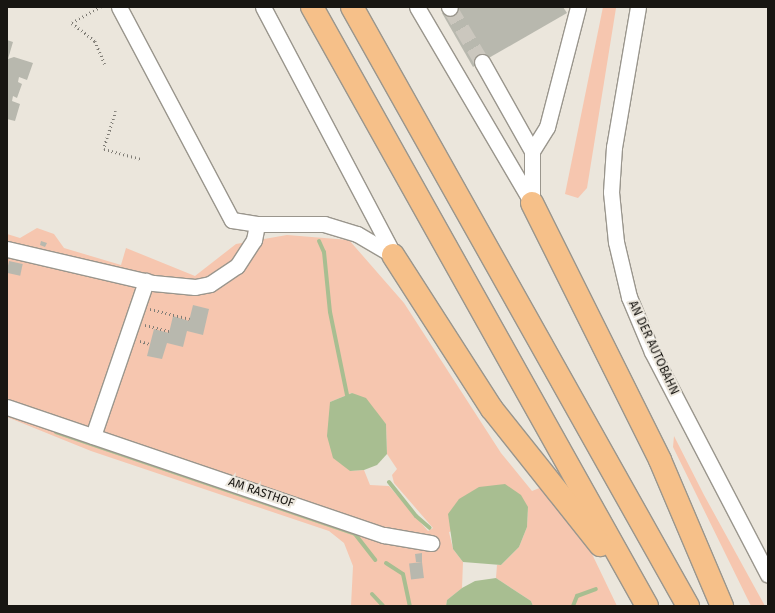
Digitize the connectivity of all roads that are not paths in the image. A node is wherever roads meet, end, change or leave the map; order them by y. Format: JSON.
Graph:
{"nodes":[{"id":1,"x":119,"y":7,"type":"edge"},
{"id":2,"x":263,"y":7,"type":"edge"},
{"id":3,"x":312,"y":7,"type":"edge"},
{"id":4,"x":352,"y":7,"type":"edge"},
{"id":5,"x":417,"y":7,"type":"edge"},
{"id":6,"x":578,"y":7,"type":"edge"},
{"id":7,"x":638,"y":7,"type":"edge"},
{"id":8,"x":482,"y":62,"type":"tunnel mouth"},
{"id":9,"x":532,"y":151,"type":"junction"},
{"id":10,"x":532,"y":203,"type":"junction"},
{"id":11,"x":257,"y":224,"type":"junction"},
{"id":12,"x":7,"y":249,"type":"edge"},
{"id":13,"x":393,"y":255,"type":"junction"},
{"id":14,"x":150,"y":282,"type":"junction"},
{"id":15,"x":7,"y":406,"type":"edge"},
{"id":16,"x":93,"y":436,"type":"junction"},
{"id":17,"x":431,"y":543,"type":"dead end"},
{"id":18,"x":768,"y":575,"type":"edge"},
{"id":19,"x":647,"y":606,"type":"edge"},
{"id":20,"x":688,"y":606,"type":"edge"},
{"id":21,"x":722,"y":606,"type":"edge"}],
"edges":[{"from":1,"to":11,"type":"lane"},
{"from":2,"to":13,"type":"lane"},
{"from":3,"to":19,"type":"highway"},
{"from":4,"to":20,"type":"highway"},
{"from":5,"to":10,"type":"lane"},
{"from":6,"to":9,"type":"lane"},
{"from":7,"to":18,"type":"lane","name":"AN DER AUTOBAHN"},
{"from":8,"to":9,"type":"lane"},
{"from":9,"to":10,"type":"lane"},
{"from":10,"to":21,"type":"highway"},
{"from":11,"to":13,"type":"lane"},
{"from":11,"to":14,"type":"lane"},
{"from":12,"to":14,"type":"lane"},
{"from":13,"to":19,"type":"highway"},
{"from":14,"to":16,"type":"lane"},
{"from":15,"to":16,"type":"lane","name":"AM RASTHOF"},
{"from":16,"to":17,"type":"lane","name":"AM RASTHOF"}]}
